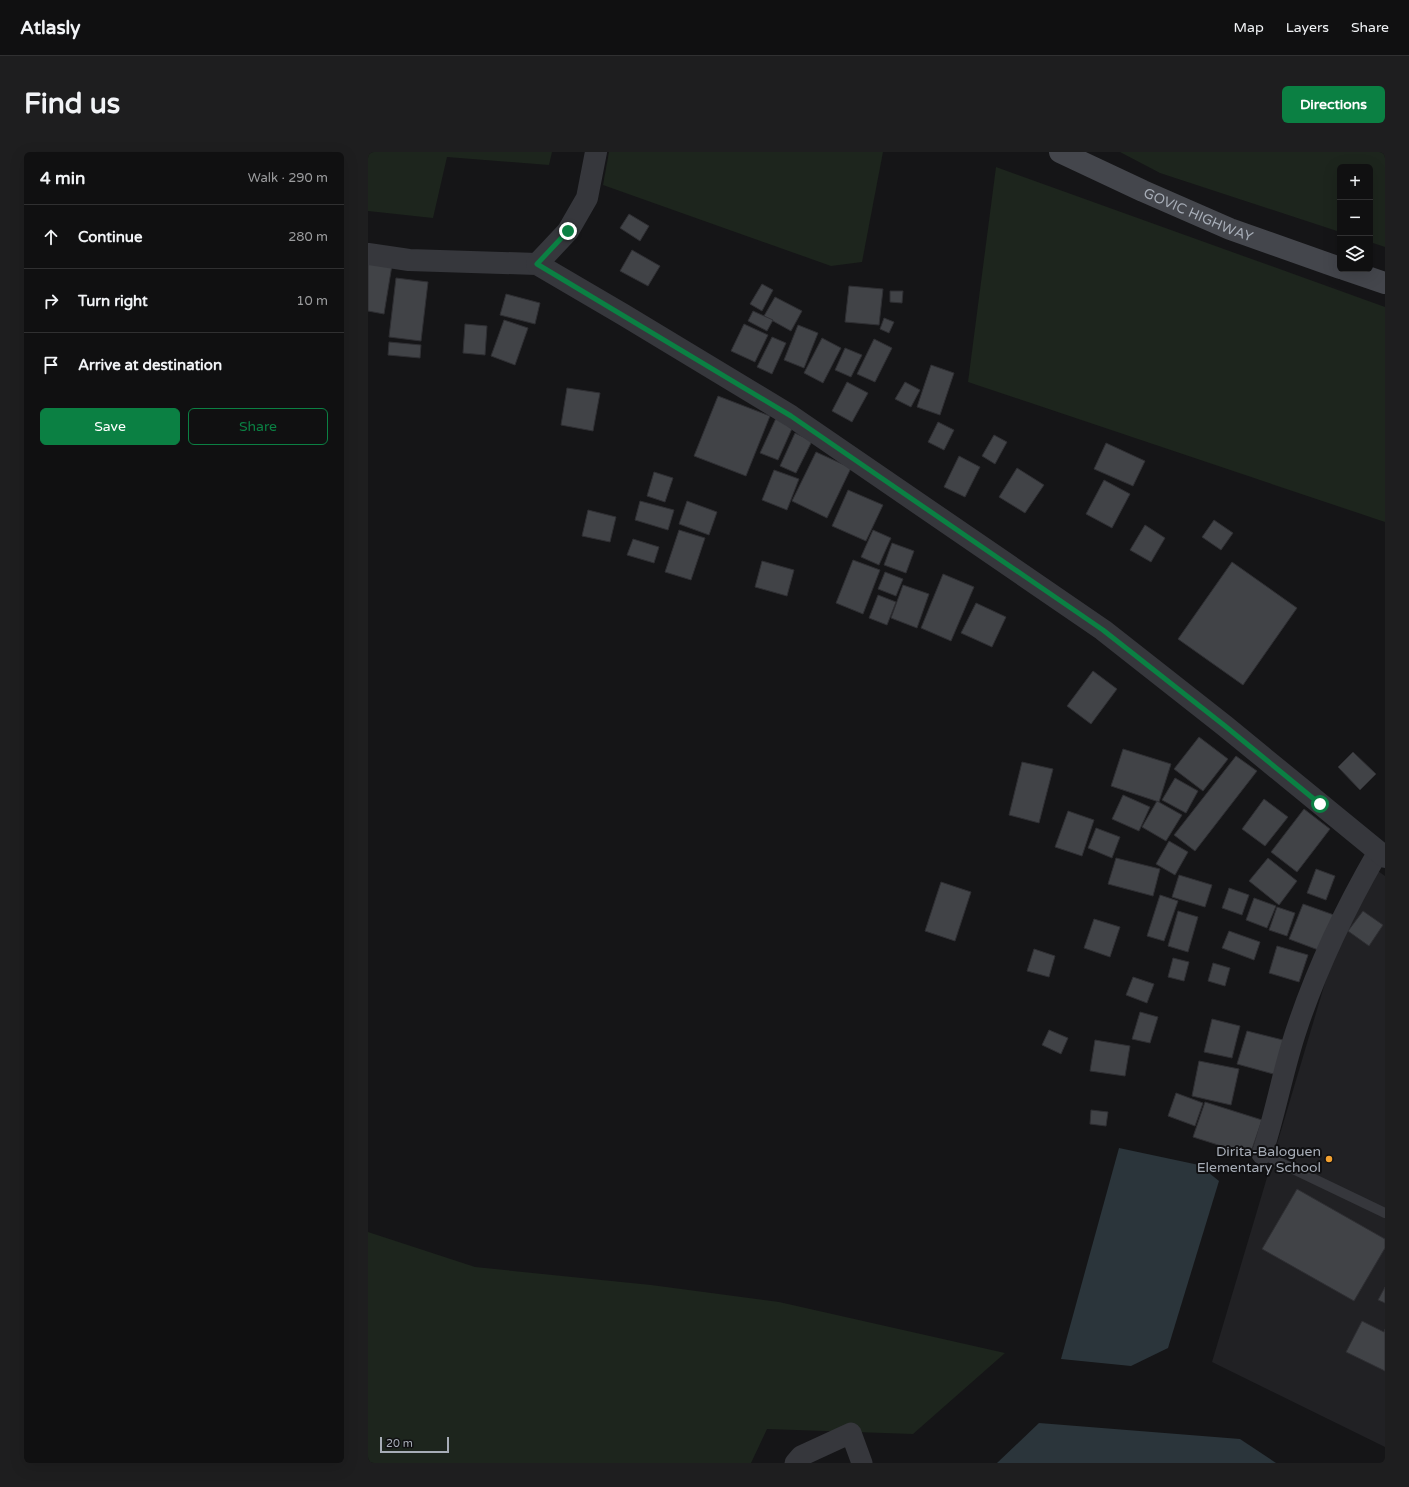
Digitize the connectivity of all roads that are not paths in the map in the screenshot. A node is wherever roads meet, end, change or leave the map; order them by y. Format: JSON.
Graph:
{"nodes":[{"id":1,"x":596,"y":152,"type":"edge"},
{"id":2,"x":1060,"y":152,"type":"edge"},
{"id":3,"x":368,"y":254,"type":"edge"},
{"id":4,"x":537,"y":264,"type":"junction"},
{"id":5,"x":1337,"y":267,"type":"edge"},
{"id":6,"x":1353,"y":272,"type":"edge"},
{"id":7,"x":1385,"y":283,"type":"edge"},
{"id":8,"x":1382,"y":855,"type":"edge"},
{"id":9,"x":1262,"y":1154,"type":"joint"},
{"id":10,"x":1385,"y":1214,"type":"edge"},
{"id":11,"x":795,"y":1463,"type":"edge"},
{"id":12,"x":862,"y":1463,"type":"edge"}],
"edges":[{"from":1,"to":4,"type":"street"},
{"from":2,"to":5,"type":"main road","name":"GOVIC HIGHWAY"},
{"from":3,"to":4,"type":"street"},
{"from":4,"to":8,"type":"street"},
{"from":6,"to":7,"type":"main road"},
{"from":8,"to":9,"type":"street"},
{"from":9,"to":10,"type":"lane"},
{"from":11,"to":12,"type":"street"}]}
